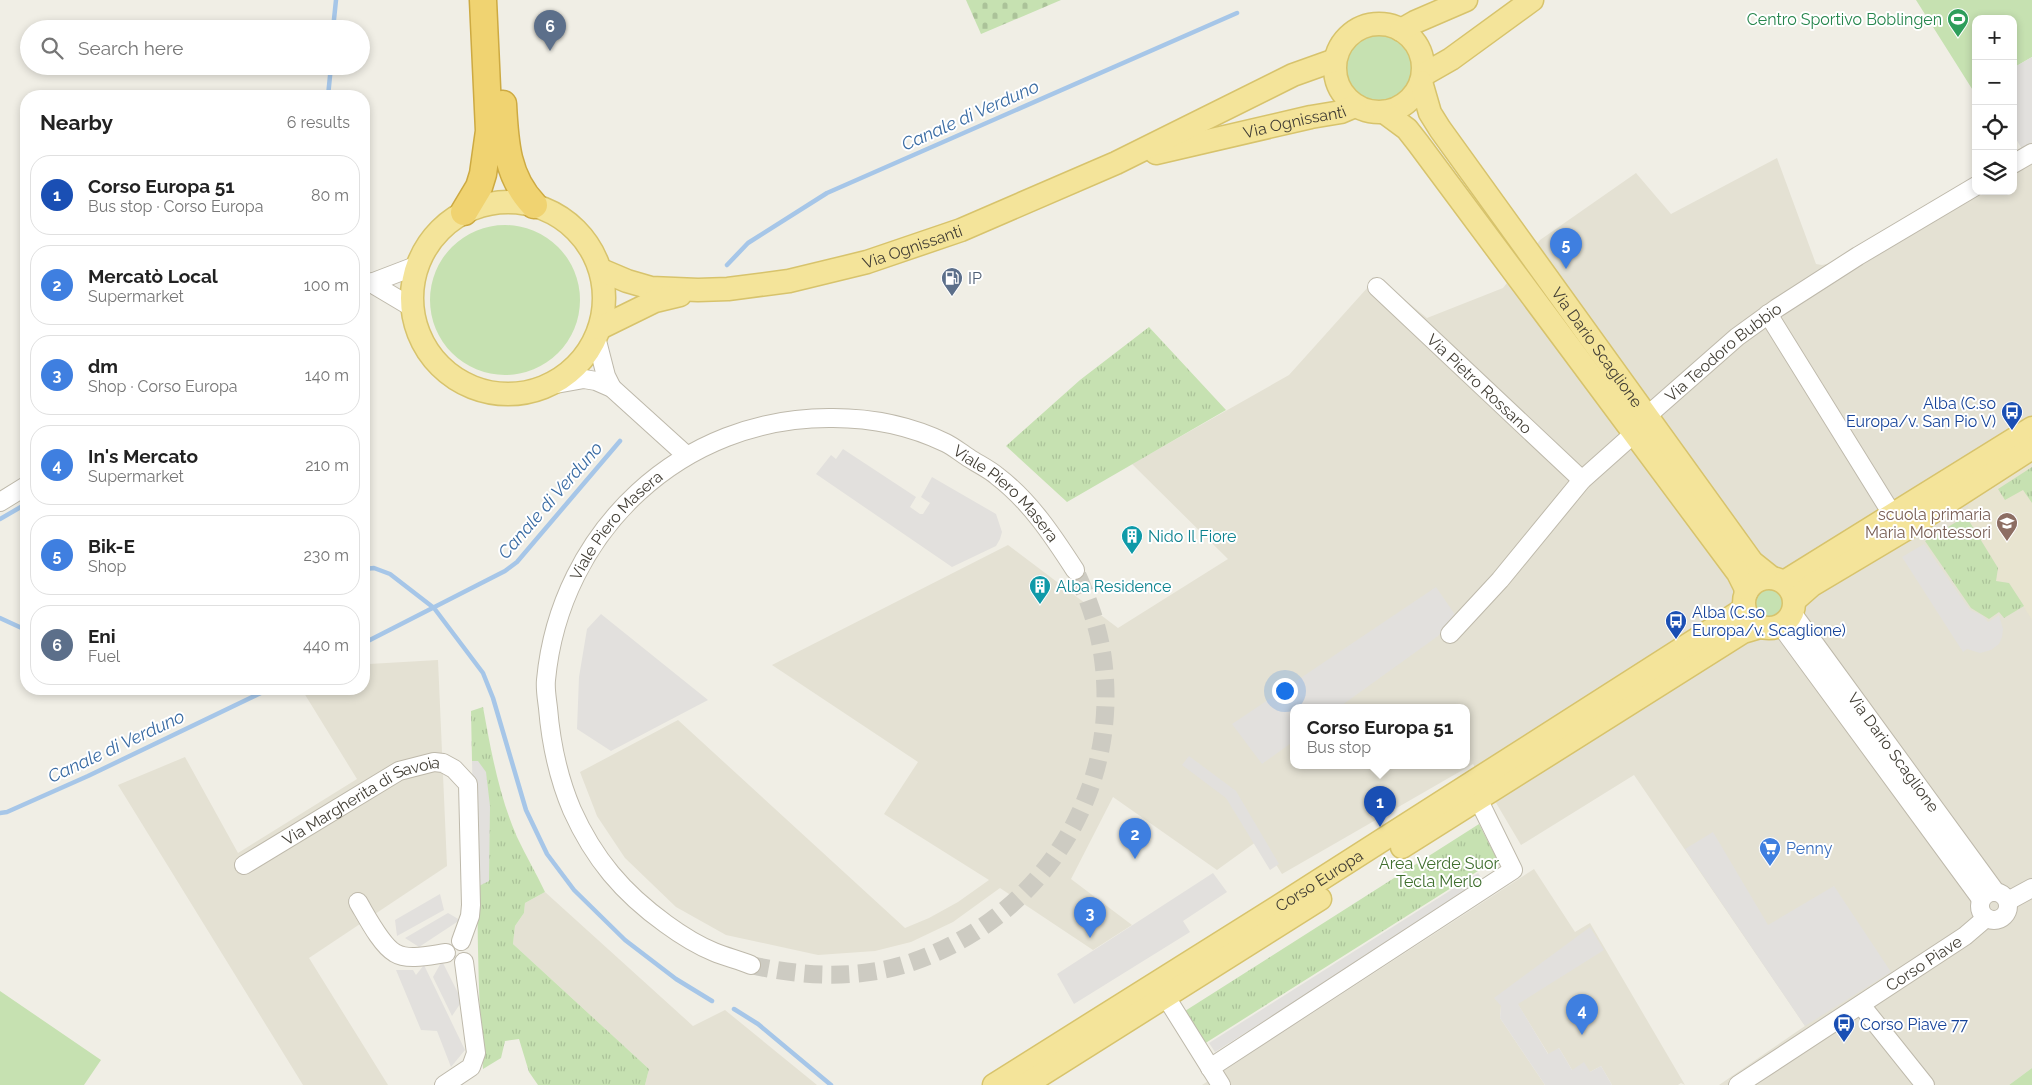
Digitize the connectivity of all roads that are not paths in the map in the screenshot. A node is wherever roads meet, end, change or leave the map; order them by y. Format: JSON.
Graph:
{"nodes":[{"id":1,"x":483,"y":0,"type":"edge"},
{"id":2,"x":499,"y":0,"type":"edge"},
{"id":3,"x":1466,"y":0,"type":"edge"},
{"id":4,"x":1532,"y":0,"type":"edge"},
{"id":5,"x":1402,"y":30,"type":"junction"},
{"id":6,"x":1335,"y":60,"type":"junction"},
{"id":7,"x":1422,"y":79,"type":"junction"},
{"id":8,"x":1355,"y":106,"type":"junction"},
{"id":9,"x":1384,"y":112,"type":"junction"},
{"id":10,"x":2032,"y":153,"type":"edge"},
{"id":11,"x":2017,"y":162,"type":"edge"},
{"id":12,"x":1116,"y":163,"type":"junction"},
{"id":13,"x":1972,"y":188,"type":"edge"},
{"id":14,"x":534,"y":205,"type":"junction"},
{"id":15,"x":464,"y":212,"type":"junction"},
{"id":16,"x":418,"y":265,"type":"junction"},
{"id":17,"x":600,"y":270,"type":"junction"},
{"id":18,"x":370,"y":281,"type":"edge"},
{"id":19,"x":370,"y":283,"type":"edge"},
{"id":20,"x":1377,"y":287,"type":"dead end"},
{"id":21,"x":698,"y":290,"type":"junction"},
{"id":22,"x":413,"y":308,"type":"junction"},
{"id":23,"x":1768,"y":314,"type":"junction"},
{"id":24,"x":598,"y":333,"type":"junction"},
{"id":25,"x":545,"y":386,"type":"junction"},
{"id":26,"x":612,"y":388,"type":"junction"},
{"id":27,"x":1640,"y":424,"type":"junction"},
{"id":28,"x":2032,"y":428,"type":"edge"},
{"id":29,"x":2032,"y":448,"type":"edge"},
{"id":30,"x":686,"y":455,"type":"junction"},
{"id":31,"x":1582,"y":480,"type":"junction"},
{"id":32,"x":20,"y":490,"type":"edge"},
{"id":33,"x":0,"y":502,"type":"edge"},
{"id":34,"x":1892,"y":514,"type":"junction"},
{"id":35,"x":1075,"y":570,"type":"tunnel mouth"},
{"id":36,"x":1745,"y":601,"type":"junction"},
{"id":37,"x":1781,"y":605,"type":"junction"},
{"id":38,"x":1450,"y":634,"type":"dead end"},
{"id":39,"x":1482,"y":807,"type":"dead end"},
{"id":40,"x":244,"y":865,"type":"dead end"},
{"id":41,"x":2032,"y":888,"type":"edge"},
{"id":42,"x":1995,"y":897,"type":"junction"},
{"id":43,"x":358,"y":902,"type":"dead end"},
{"id":44,"x":1986,"y":918,"type":"junction"},
{"id":45,"x":461,"y":941,"type":"junction"},
{"id":46,"x":446,"y":953,"type":"junction"},
{"id":47,"x":464,"y":962,"type":"junction"},
{"id":48,"x":751,"y":964,"type":"tunnel mouth"},
{"id":49,"x":1166,"y":997,"type":"junction"},
{"id":50,"x":1861,"y":1005,"type":"junction"},
{"id":51,"x":1210,"y":1068,"type":"junction"},
{"id":52,"x":444,"y":1085,"type":"edge"},
{"id":53,"x":994,"y":1085,"type":"edge"},
{"id":54,"x":1025,"y":1085,"type":"edge"},
{"id":55,"x":1221,"y":1085,"type":"edge"},
{"id":56,"x":1738,"y":1085,"type":"edge"},
{"id":57,"x":1925,"y":1085,"type":"edge"}],
"edges":[{"from":1,"to":15,"type":"highway"},
{"from":2,"to":14,"type":"highway"},
{"from":3,"to":5,"type":"main road"},
{"from":4,"to":7,"type":"main road"},
{"from":5,"to":6,"type":"main road"},
{"from":5,"to":7,"type":"main road"},
{"from":6,"to":8,"type":"main road"},
{"from":6,"to":12,"type":"main road","name":"Via Ognissanti"},
{"from":7,"to":9,"type":"main road"},
{"from":7,"to":27,"type":"main road","name":"Via Dario Scaglione"},
{"from":8,"to":9,"type":"main road"},
{"from":8,"to":12,"type":"main road","name":"Via Ognissanti"},
{"from":9,"to":27,"type":"main road","name":"Via Dario Scaglione"},
{"from":10,"to":11,"type":"street"},
{"from":12,"to":21,"type":"main road","name":"Via Ognissanti"},
{"from":13,"to":23,"type":"street","name":"Via Teodoro Bubbio"},
{"from":14,"to":15,"type":"main road"},
{"from":14,"to":17,"type":"main road"},
{"from":15,"to":16,"type":"main road"},
{"from":16,"to":18,"type":"street"},
{"from":16,"to":22,"type":"main road"},
{"from":17,"to":21,"type":"main road","name":"Via Ognissanti"},
{"from":17,"to":24,"type":"main road"},
{"from":19,"to":22,"type":"street"},
{"from":20,"to":31,"type":"street","name":"Via Pietro Rossano"},
{"from":21,"to":24,"type":"main road","name":"Via Ognissanti"},
{"from":22,"to":25,"type":"main road"},
{"from":23,"to":27,"type":"street","name":"Via Teodoro Bubbio"},
{"from":23,"to":34,"type":"street"},
{"from":24,"to":25,"type":"main road"},
{"from":24,"to":26,"type":"street"},
{"from":25,"to":26,"type":"street"},
{"from":26,"to":30,"type":"street"},
{"from":27,"to":31,"type":"street","name":"Via Teodoro Bubbio"},
{"from":27,"to":36,"type":"main road","name":"Via Dario Scaglione"},
{"from":27,"to":37,"type":"main road","name":"Via Dario Scaglione"},
{"from":28,"to":34,"type":"main road","name":"Corso Europa"},
{"from":29,"to":37,"type":"main road","name":"Corso Europa"},
{"from":30,"to":35,"type":"street","name":"Viale Piero Masera"},
{"from":30,"to":48,"type":"street","name":"Viale Piero Masera"},
{"from":31,"to":38,"type":"street","name":"Via Teodoro Bubbio"},
{"from":32,"to":33,"type":"street"},
{"from":34,"to":37,"type":"main road","name":"Corso Europa"},
{"from":36,"to":37,"type":"main road","name":"Corso Europa"},
{"from":36,"to":37,"type":"main road","name":"Via Dario Scaglione"},
{"from":36,"to":53,"type":"main road","name":"Corso Europa"},
{"from":37,"to":42,"type":"street","name":"Via Dario Scaglione"},
{"from":37,"to":49,"type":"main road","name":"Corso Europa"},
{"from":39,"to":51,"type":"street"},
{"from":40,"to":45,"type":"street","name":"Via Margherita di Savoia"},
{"from":41,"to":42,"type":"street","name":"Corso Piave"},
{"from":42,"to":44,"type":"street"},
{"from":42,"to":44,"type":"street","name":"Corso Piave"},
{"from":43,"to":46,"type":"street"},
{"from":44,"to":50,"type":"street","name":"Corso Piave"},
{"from":45,"to":46,"type":"street"},
{"from":45,"to":47,"type":"street"},
{"from":46,"to":47,"type":"street"},
{"from":47,"to":52,"type":"street"},
{"from":49,"to":51,"type":"street"},
{"from":49,"to":54,"type":"main road","name":"Corso Europa"},
{"from":50,"to":56,"type":"street","name":"Corso Piave"},
{"from":50,"to":57,"type":"street"},
{"from":51,"to":55,"type":"street"}]}
